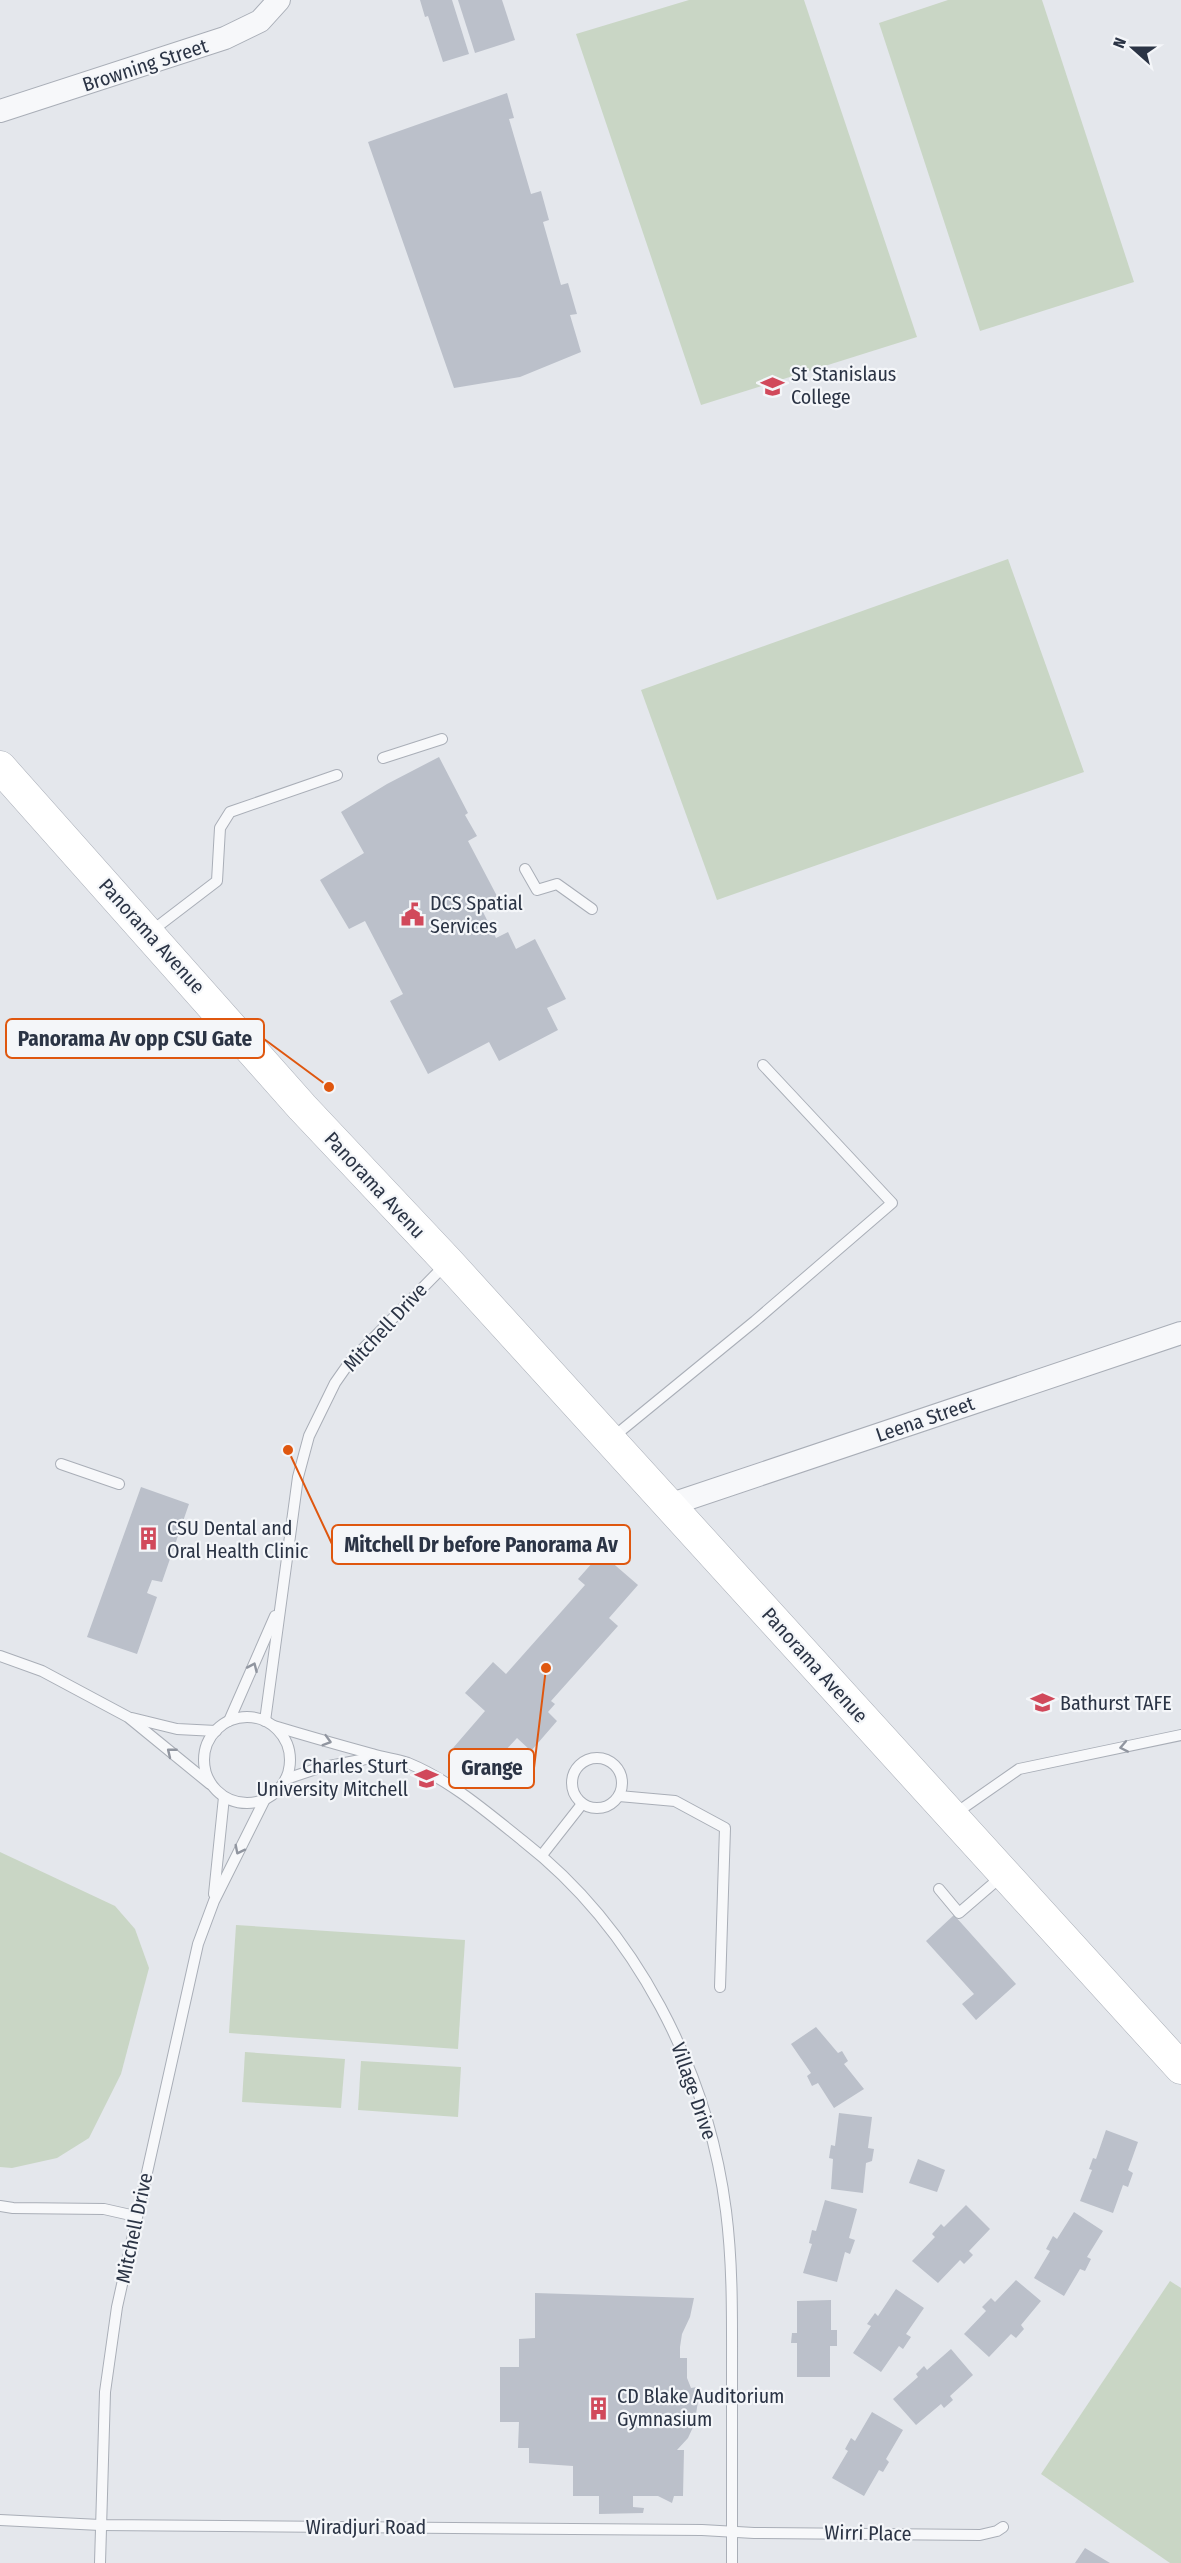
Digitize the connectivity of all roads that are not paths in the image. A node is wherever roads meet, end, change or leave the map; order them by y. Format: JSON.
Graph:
{"nodes":[{"id":1,"x":279,"y":0,"type":"edge"},
{"id":2,"x":0,"y":111,"type":"edge"},
{"id":3,"x":442,"y":740,"type":"dead end"},
{"id":4,"x":383,"y":758,"type":"dead end"},
{"id":5,"x":0,"y":767,"type":"edge"},
{"id":6,"x":337,"y":775,"type":"dead end"},
{"id":7,"x":525,"y":869,"type":"dead end"},
{"id":8,"x":592,"y":909,"type":"dead end"},
{"id":9,"x":149,"y":933,"type":"junction"},
{"id":10,"x":763,"y":1065,"type":"dead end"},
{"id":11,"x":302,"y":1107,"type":"joint"},
{"id":12,"x":448,"y":1262,"type":"junction"},
{"id":13,"x":1181,"y":1333,"type":"edge"},
{"id":14,"x":609,"y":1440,"type":"junction"},
{"id":15,"x":62,"y":1464,"type":"dead end"},
{"id":16,"x":119,"y":1484,"type":"dead end"},
{"id":17,"x":669,"y":1505,"type":"junction"},
{"id":18,"x":280,"y":1605,"type":"junction"},
{"id":19,"x":0,"y":1656,"type":"edge"},
{"id":20,"x":128,"y":1717,"type":"junction"},
{"id":21,"x":229,"y":1721,"type":"junction"},
{"id":22,"x":270,"y":1723,"type":"junction"},
{"id":23,"x":216,"y":1731,"type":"junction"},
{"id":24,"x":1181,"y":1735,"type":"edge"},
{"id":25,"x":379,"y":1756,"type":"junction"},
{"id":26,"x":286,"y":1779,"type":"junction"},
{"id":27,"x":214,"y":1788,"type":"junction"},
{"id":28,"x":619,"y":1796,"type":"junction"},
{"id":29,"x":224,"y":1797,"type":"junction"},
{"id":30,"x":264,"y":1799,"type":"junction"},
{"id":31,"x":582,"y":1804,"type":"junction"},
{"id":32,"x":952,"y":1816,"type":"junction"},
{"id":33,"x":542,"y":1855,"type":"junction"},
{"id":34,"x":1005,"y":1874,"type":"junction"},
{"id":35,"x":939,"y":1889,"type":"dead end"},
{"id":36,"x":214,"y":1901,"type":"junction"},
{"id":37,"x":720,"y":1987,"type":"dead end"},
{"id":38,"x":1181,"y":2068,"type":"edge"},
{"id":39,"x":0,"y":2206,"type":"edge"},
{"id":40,"x":135,"y":2216,"type":"junction"},
{"id":41,"x":0,"y":2520,"type":"edge"},
{"id":42,"x":100,"y":2525,"type":"junction"},
{"id":43,"x":1003,"y":2527,"type":"dead end"},
{"id":44,"x":732,"y":2532,"type":"junction"},
{"id":45,"x":100,"y":2563,"type":"edge"},
{"id":46,"x":732,"y":2563,"type":"edge"}],
"edges":[{"from":1,"to":2,"type":"street","name":"Browning Street"},
{"from":3,"to":4,"type":"lane"},
{"from":5,"to":9,"type":"street","name":"Panorama Avenue"},
{"from":6,"to":9,"type":"lane"},
{"from":7,"to":8,"type":"lane"},
{"from":9,"to":11,"type":"street","name":"Panorama Avenue"},
{"from":10,"to":14,"type":"lane"},
{"from":11,"to":12,"type":"street","name":"Panorama Avenu"},
{"from":12,"to":14,"type":"street","name":"Panorama Avenue"},
{"from":12,"to":18,"type":"lane","name":"Mitchell Drive"},
{"from":13,"to":17,"type":"street","name":"Leena Street"},
{"from":14,"to":17,"type":"street","name":"Panorama Avenue"},
{"from":15,"to":16,"type":"lane"},
{"from":17,"to":32,"type":"street","name":"Panorama Avenue"},
{"from":21,"to":18,"type":"lane","name":"Mitchell Drive","one_way":true},
{"from":18,"to":22,"type":"lane","name":"Mitchell Drive"},
{"from":19,"to":20,"type":"lane"},
{"from":20,"to":23,"type":"lane"},
{"from":27,"to":20,"type":"lane","one_way":true},
{"from":21,"to":22,"type":"lane"},
{"from":21,"to":23,"type":"lane"},
{"from":22,"to":25,"type":"lane","name":"Village Drive","one_way":true},
{"from":22,"to":26,"type":"lane"},
{"from":23,"to":27,"type":"lane"},
{"from":24,"to":32,"type":"lane","one_way":true},
{"from":25,"to":26,"type":"lane","name":"Village Drive"},
{"from":25,"to":33,"type":"lane","name":"Village Drive"},
{"from":26,"to":30,"type":"lane"},
{"from":27,"to":29,"type":"lane"},
{"from":28,"to":31,"type":"lane"},
{"from":28,"to":31,"type":"lane"},
{"from":28,"to":37,"type":"lane"},
{"from":29,"to":30,"type":"lane"},
{"from":29,"to":36,"type":"lane","name":"Mitchell Drive"},
{"from":30,"to":36,"type":"lane","name":"Mitchell Drive","one_way":true},
{"from":31,"to":33,"type":"lane"},
{"from":32,"to":34,"type":"street","name":"Panorama Avenue"},
{"from":33,"to":44,"type":"lane","name":"Village Drive"},
{"from":34,"to":35,"type":"lane"},
{"from":34,"to":38,"type":"street","name":"Panorama Avenue"},
{"from":36,"to":40,"type":"lane","name":"Mitchell Drive"},
{"from":39,"to":40,"type":"lane"},
{"from":40,"to":42,"type":"lane","name":"Mitchell Drive"},
{"from":41,"to":42,"type":"lane","name":"Wiradjuri Road"},
{"from":42,"to":44,"type":"lane","name":"Wiradjuri Road"},
{"from":42,"to":45,"type":"lane","name":"Mitchell Drive"},
{"from":43,"to":44,"type":"lane","name":"Wirri Place"},
{"from":44,"to":46,"type":"lane","name":"Village Drive"}]}
